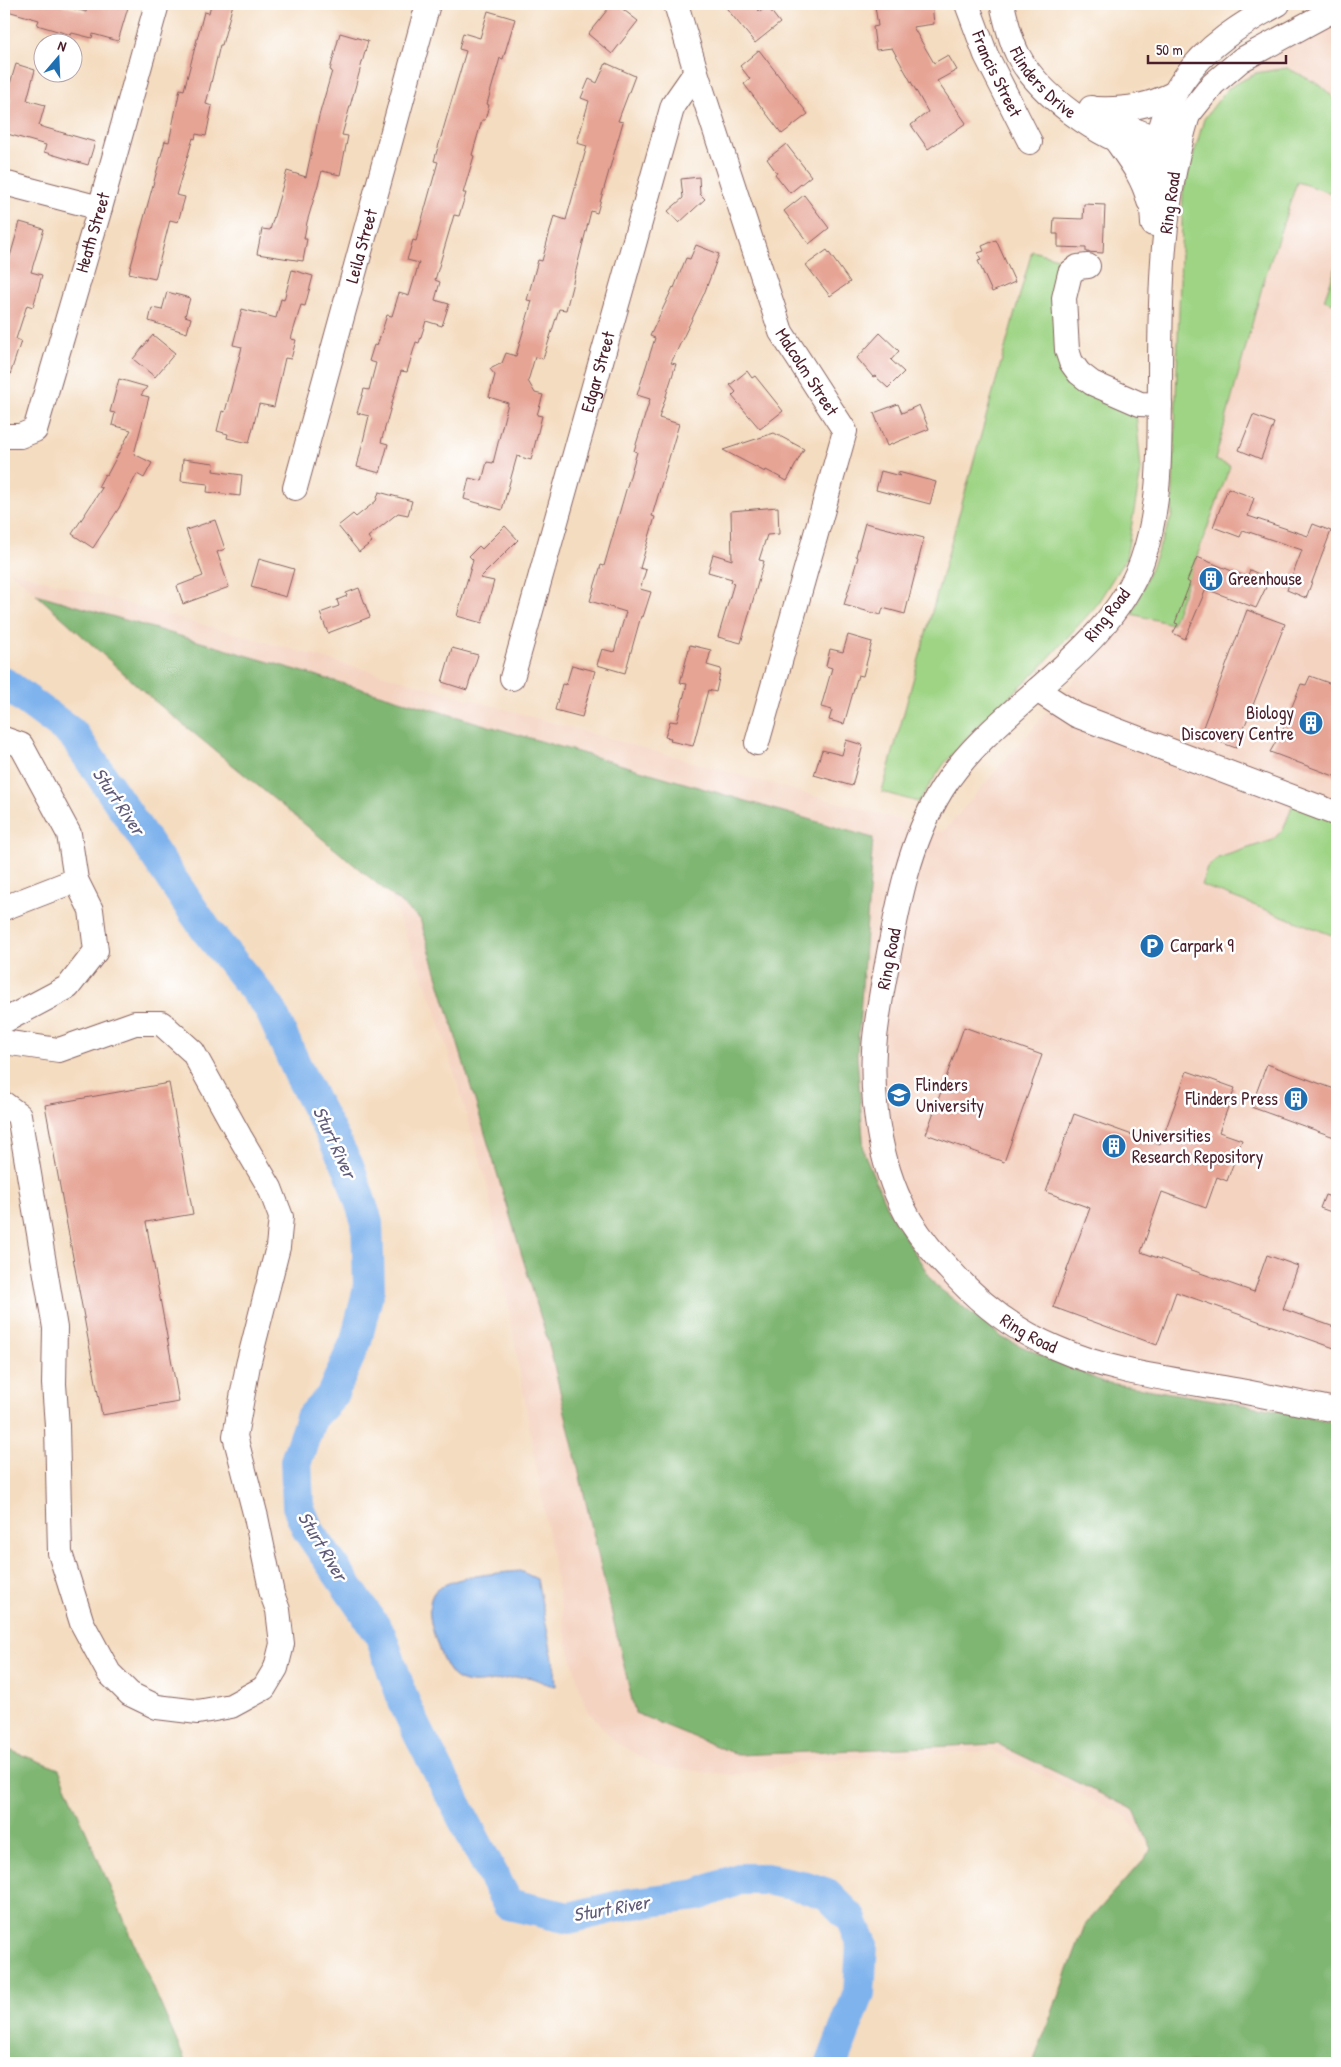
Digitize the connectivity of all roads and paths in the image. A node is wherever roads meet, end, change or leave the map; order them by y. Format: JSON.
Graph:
{"nodes":[{"id":1,"x":157,"y":4,"type":"edge"},
{"id":2,"x":428,"y":4,"type":"edge"},
{"id":3,"x":676,"y":4,"type":"edge"},
{"id":4,"x":967,"y":4,"type":"edge"},
{"id":5,"x":1002,"y":4,"type":"edge"},
{"id":6,"x":1016,"y":4,"type":"edge"},
{"id":7,"x":1278,"y":4,"type":"edge"},
{"id":8,"x":1286,"y":4,"type":"edge"},
{"id":9,"x":1337,"y":8,"type":"edge"},
{"id":10,"x":1279,"y":40,"type":"junction"},
{"id":11,"x":696,"y":72,"type":"junction"},
{"id":12,"x":1175,"y":93,"type":"junction"},
{"id":13,"x":1094,"y":109,"type":"junction"},
{"id":14,"x":1188,"y":115,"type":"junction"},
{"id":15,"x":1157,"y":138,"type":"junction"},
{"id":16,"x":1115,"y":139,"type":"junction"},
{"id":17,"x":1030,"y":142,"type":"dead end"},
{"id":18,"x":4,"y":183,"type":"edge"},
{"id":19,"x":1169,"y":196,"type":"junction"},
{"id":20,"x":100,"y":208,"type":"junction"},
{"id":21,"x":1153,"y":215,"type":"junction"},
{"id":22,"x":1088,"y":266,"type":"dead end"},
{"id":23,"x":1160,"y":293,"type":"junction"},
{"id":24,"x":1160,"y":405,"type":"junction"},
{"id":25,"x":4,"y":436,"type":"edge"},
{"id":26,"x":295,"y":488,"type":"dead end"},
{"id":27,"x":512,"y":678,"type":"dead end"},
{"id":28,"x":1038,"y":690,"type":"junction"},
{"id":29,"x":4,"y":739,"type":"edge"},
{"id":30,"x":757,"y":743,"type":"dead end"},
{"id":31,"x":1337,"y":814,"type":"edge"},
{"id":32,"x":76,"y":880,"type":"junction"},
{"id":33,"x":4,"y":908,"type":"edge"},
{"id":34,"x":4,"y":1022,"type":"edge"},
{"id":35,"x":4,"y":1042,"type":"edge"},
{"id":36,"x":4,"y":1104,"type":"edge"},
{"id":37,"x":1337,"y":1410,"type":"edge"}],
"edges":[{"from":1,"to":20,"type":"street","name":"Heath Street"},
{"from":2,"to":26,"type":"street","name":"Leila Street"},
{"from":3,"to":11,"type":"street","name":"Malcolm Street"},
{"from":4,"to":17,"type":"street","name":"Francis Street"},
{"from":5,"to":16,"type":"street","name":"Flinders Drive"},
{"from":6,"to":13,"type":"street","name":"Flinders Drive"},
{"from":7,"to":12,"type":"street","name":"Ring Road"},
{"from":8,"to":10,"type":"street"},
{"from":9,"to":10,"type":"street"},
{"from":10,"to":14,"type":"street"},
{"from":11,"to":27,"type":"street","name":"Edgar Street"},
{"from":11,"to":30,"type":"street","name":"Malcolm Street"},
{"from":12,"to":13,"type":"street","name":"Flinders Drive"},
{"from":12,"to":15,"type":"street","name":"Ring Road"},
{"from":13,"to":15,"type":"street","name":"Flinders Drive"},
{"from":14,"to":15,"type":"street"},
{"from":14,"to":19,"type":"street","name":"Ring Road"},
{"from":15,"to":16,"type":"street","name":"Flinders Drive"},
{"from":15,"to":19,"type":"street"},
{"from":15,"to":21,"type":"street","name":"Ring Road"},
{"from":16,"to":21,"type":"street","name":"Flinders Drive"},
{"from":18,"to":20,"type":"street"},
{"from":19,"to":23,"type":"street","name":"Ring Road"},
{"from":20,"to":25,"type":"street","name":"Heath Street"},
{"from":21,"to":23,"type":"street","name":"Ring Road"},
{"from":22,"to":24,"type":"street"},
{"from":23,"to":24,"type":"street","name":"Ring Road"},
{"from":24,"to":28,"type":"street","name":"Ring Road"},
{"from":28,"to":31,"type":"street"},
{"from":28,"to":37,"type":"street","name":"Ring Road"},
{"from":29,"to":32,"type":"street"},
{"from":32,"to":33,"type":"street"},
{"from":32,"to":34,"type":"street"},
{"from":35,"to":36,"type":"street"}]}
